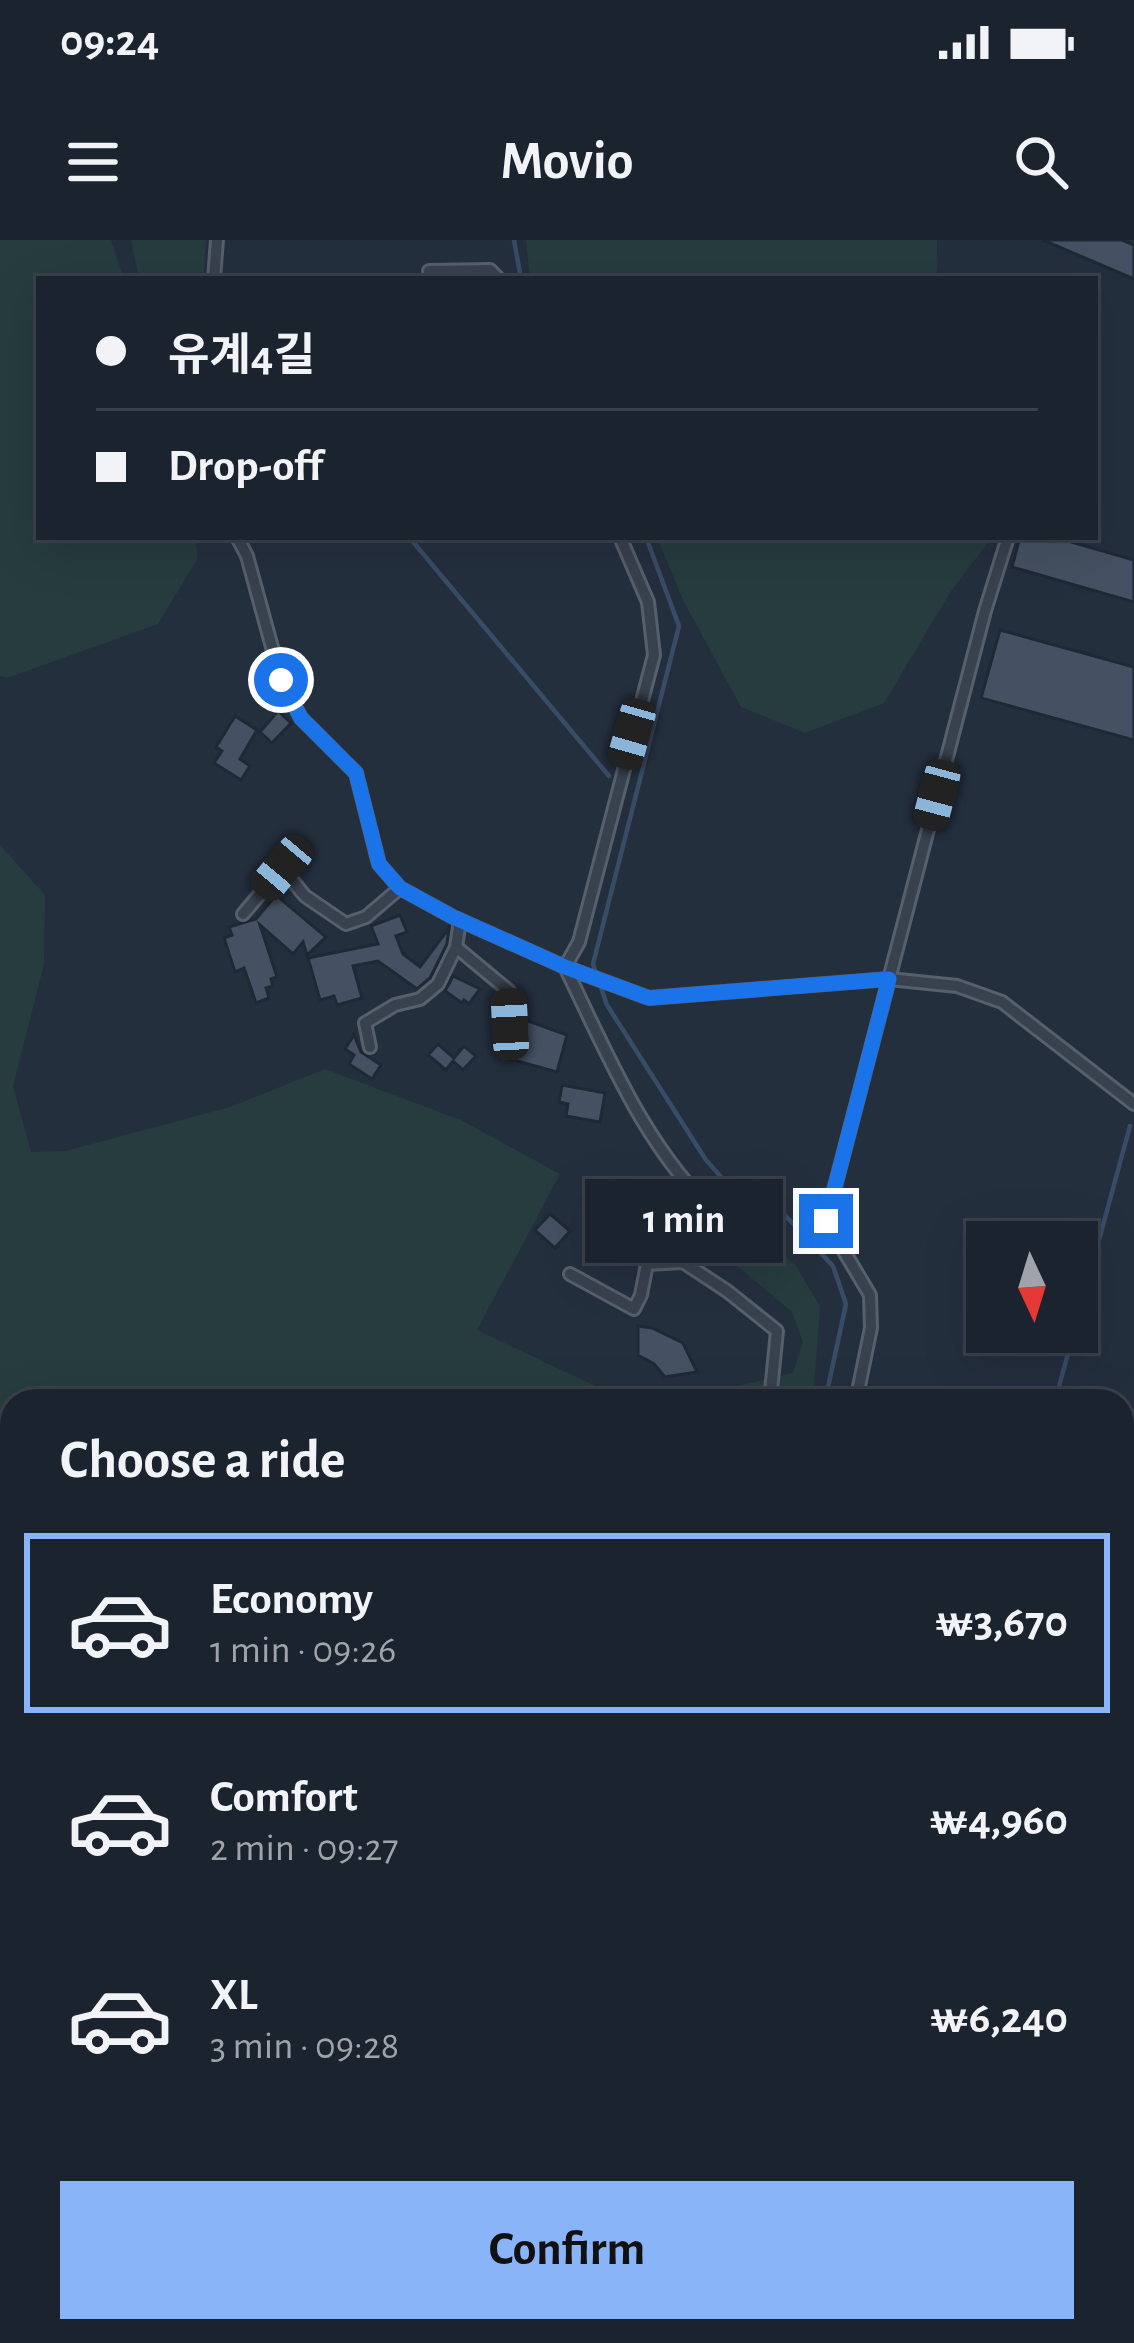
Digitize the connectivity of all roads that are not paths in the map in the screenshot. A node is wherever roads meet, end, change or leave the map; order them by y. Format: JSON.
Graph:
{"nodes":[{"id":1,"x":217,"y":240,"type":"edge"},
{"id":2,"x":429,"y":272,"type":"dead end"},
{"id":3,"x":214,"y":276,"type":"edge"},
{"id":4,"x":496,"y":276,"type":"edge"},
{"id":5,"x":239,"y":540,"type":"edge"},
{"id":6,"x":621,"y":540,"type":"edge"},
{"id":7,"x":1007,"y":540,"type":"edge"},
{"id":8,"x":400,"y":888,"type":"junction"},
{"id":9,"x":243,"y":914,"type":"dead end"},
{"id":10,"x":460,"y":920,"type":"junction"},
{"id":11,"x":456,"y":947,"type":"junction"},
{"id":12,"x":565,"y":967,"type":"junction"},
{"id":13,"x":889,"y":979,"type":"junction"},
{"id":14,"x":510,"y":1024,"type":"dead end"},
{"id":15,"x":370,"y":1047,"type":"dead end"},
{"id":16,"x":1134,"y":1104,"type":"edge"},
{"id":17,"x":717,"y":1215,"type":"dead end"},
{"id":18,"x":570,"y":1274,"type":"dead end"},
{"id":19,"x":771,"y":1389,"type":"edge"},
{"id":20,"x":859,"y":1389,"type":"edge"}],
"edges":[{"from":1,"to":3,"type":"lane"},
{"from":2,"to":4,"type":"lane"},
{"from":5,"to":8,"type":"lane"},
{"from":6,"to":12,"type":"lane"},
{"from":7,"to":13,"type":"lane"},
{"from":8,"to":9,"type":"lane"},
{"from":8,"to":10,"type":"lane"},
{"from":10,"to":11,"type":"lane"},
{"from":10,"to":12,"type":"lane"},
{"from":11,"to":14,"type":"lane"},
{"from":11,"to":15,"type":"lane"},
{"from":12,"to":13,"type":"lane"},
{"from":12,"to":17,"type":"lane"},
{"from":13,"to":16,"type":"lane"},
{"from":13,"to":20,"type":"lane"},
{"from":18,"to":19,"type":"lane"}]}
